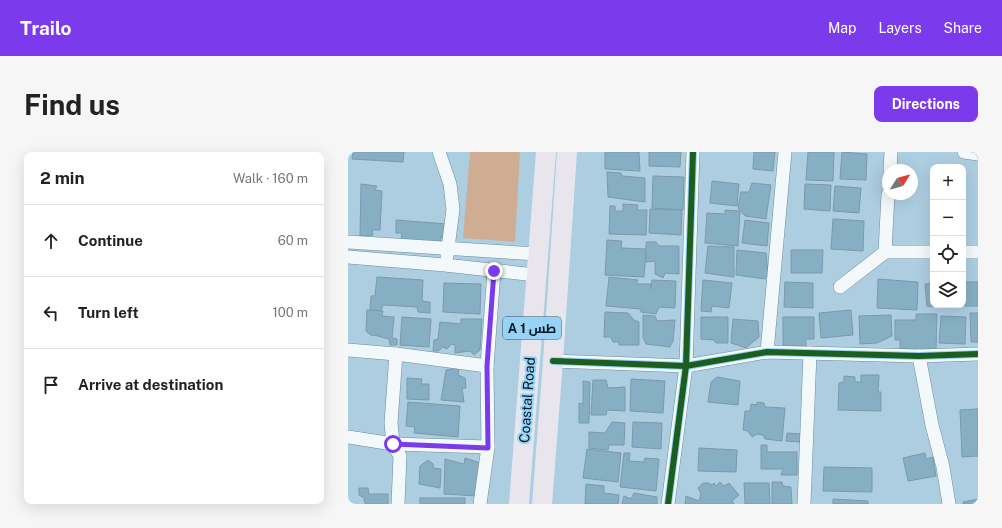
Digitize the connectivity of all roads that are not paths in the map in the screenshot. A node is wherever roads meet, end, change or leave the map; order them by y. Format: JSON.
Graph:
{"nodes":[{"id":1,"x":439,"y":152,"type":"edge"},
{"id":2,"x":546,"y":152,"type":"edge"},
{"id":3,"x":567,"y":152,"type":"edge"},
{"id":4,"x":693,"y":152,"type":"edge"},
{"id":5,"x":785,"y":152,"type":"edge"},
{"id":6,"x":891,"y":152,"type":"edge"},
{"id":7,"x":964,"y":152,"type":"edge"},
{"id":8,"x":978,"y":154,"type":"edge"},
{"id":9,"x":890,"y":164,"type":"edge"},
{"id":10,"x":888,"y":200,"type":"edge"},
{"id":11,"x":348,"y":242,"type":"edge"},
{"id":12,"x":448,"y":248,"type":"junction"},
{"id":13,"x":884,"y":252,"type":"junction"},
{"id":14,"x":930,"y":252,"type":"edge"},
{"id":15,"x":966,"y":252,"type":"edge"},
{"id":16,"x":978,"y":252,"type":"edge"},
{"id":17,"x":537,"y":254,"type":"junction"},
{"id":18,"x":348,"y":257,"type":"edge"},
{"id":19,"x":445,"y":265,"type":"junction"},
{"id":20,"x":494,"y":271,"type":"junction"},
{"id":21,"x":536,"y":275,"type":"junction"},
{"id":22,"x":840,"y":286,"type":"dead end"},
{"id":23,"x":348,"y":350,"type":"edge"},
{"id":24,"x":767,"y":352,"type":"junction"},
{"id":25,"x":810,"y":353,"type":"junction"},
{"id":26,"x":396,"y":354,"type":"junction"},
{"id":27,"x":978,"y":354,"type":"edge"},
{"id":28,"x":919,"y":356,"type":"junction"},
{"id":29,"x":553,"y":360,"type":"junction"},
{"id":30,"x":487,"y":366,"type":"junction"},
{"id":31,"x":686,"y":366,"type":"junction"},
{"id":32,"x":348,"y":437,"type":"edge"},
{"id":33,"x":393,"y":444,"type":"junction"},
{"id":34,"x":488,"y":448,"type":"junction"},
{"id":35,"x":398,"y":504,"type":"edge"},
{"id":36,"x":480,"y":504,"type":"edge"},
{"id":37,"x":519,"y":504,"type":"edge"},
{"id":38,"x":542,"y":504,"type":"edge"},
{"id":39,"x":668,"y":504,"type":"edge"},
{"id":40,"x":804,"y":504,"type":"edge"},
{"id":41,"x":949,"y":504,"type":"edge"}],
"edges":[{"from":1,"to":12,"type":"street"},
{"from":2,"to":17,"type":"highway","name":"Coastal Road","number":"A 1 طس"},
{"from":3,"to":29,"type":"highway","name":"Coastal Road","number":"A 1 طس"},
{"from":4,"to":31,"type":"street"},
{"from":5,"to":24,"type":"street"},
{"from":6,"to":9,"type":"street"},
{"from":7,"to":8,"type":"street"},
{"from":10,"to":13,"type":"street"},
{"from":11,"to":12,"type":"street"},
{"from":12,"to":17,"type":"street"},
{"from":12,"to":19,"type":"street"},
{"from":13,"to":14,"type":"street"},
{"from":13,"to":22,"type":"street"},
{"from":15,"to":16,"type":"street"},
{"from":17,"to":21,"type":"highway","name":"Coastal Road","number":"A 1 طس"},
{"from":18,"to":19,"type":"street"},
{"from":19,"to":20,"type":"street"},
{"from":20,"to":21,"type":"street"},
{"from":20,"to":30,"type":"street"},
{"from":21,"to":37,"type":"highway","name":"Coastal Road","number":"A 1 طس"},
{"from":23,"to":26,"type":"street"},
{"from":24,"to":25,"type":"street"},
{"from":24,"to":31,"type":"street"},
{"from":25,"to":28,"type":"street"},
{"from":25,"to":40,"type":"street"},
{"from":26,"to":30,"type":"street"},
{"from":26,"to":33,"type":"street"},
{"from":27,"to":28,"type":"street"},
{"from":28,"to":41,"type":"street"},
{"from":29,"to":31,"type":"street"},
{"from":29,"to":38,"type":"highway","name":"Coastal Road","number":"A 1 طس"},
{"from":30,"to":34,"type":"street"},
{"from":31,"to":39,"type":"street"},
{"from":32,"to":33,"type":"street"},
{"from":33,"to":34,"type":"street"},
{"from":33,"to":35,"type":"street"},
{"from":34,"to":36,"type":"street"}]}
